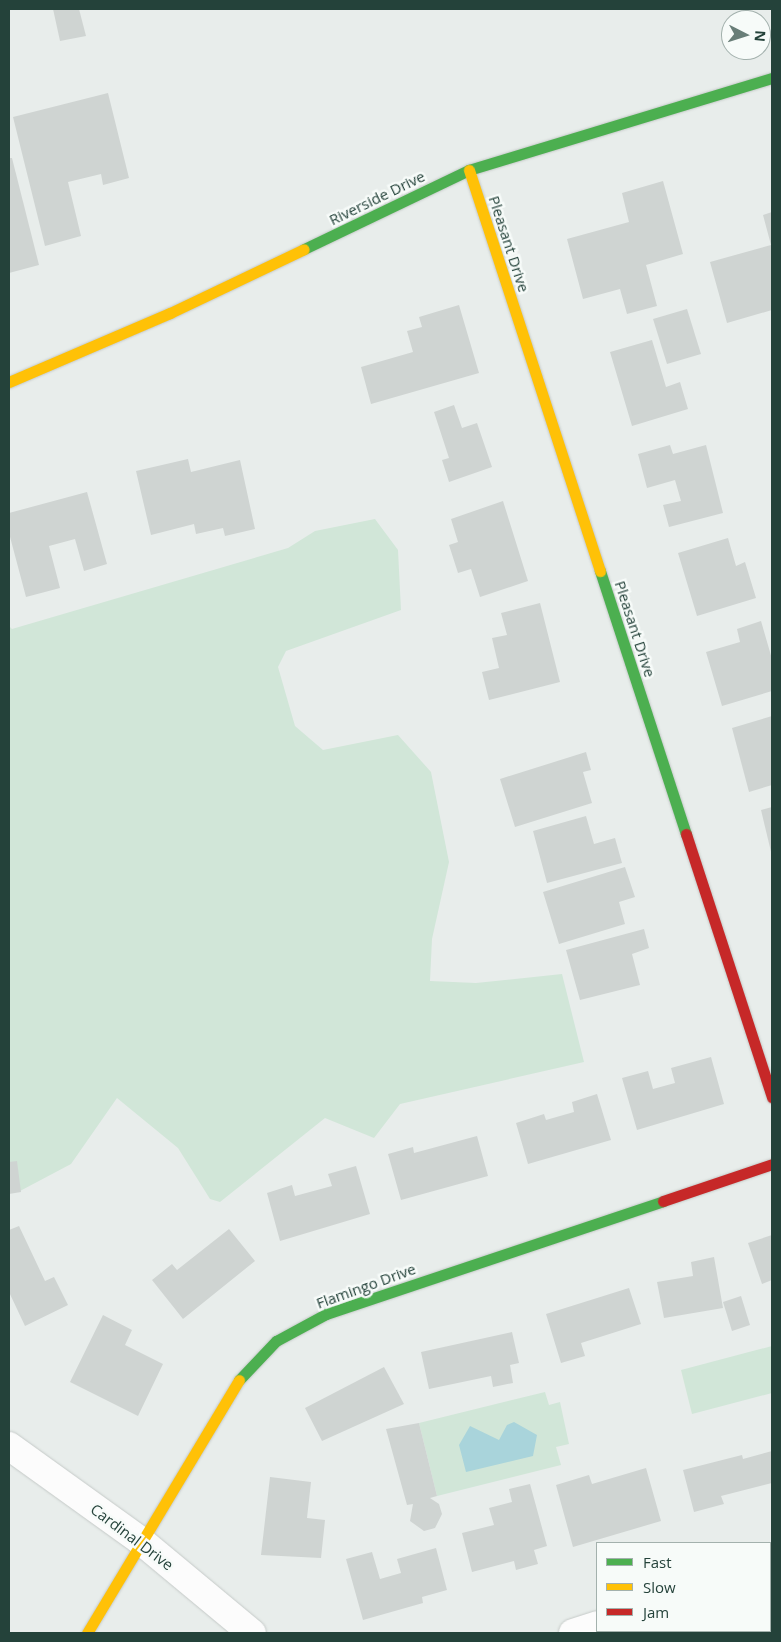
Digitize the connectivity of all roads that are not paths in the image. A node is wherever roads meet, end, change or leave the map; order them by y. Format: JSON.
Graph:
{"nodes":[{"id":1,"x":772,"y":78,"type":"edge"},
{"id":2,"x":469,"y":170,"type":"junction"},
{"id":3,"x":9,"y":382,"type":"edge"},
{"id":4,"x":772,"y":1097,"type":"edge"},
{"id":5,"x":772,"y":1164,"type":"edge"},
{"id":6,"x":9,"y":1446,"type":"edge"},
{"id":7,"x":141,"y":1541,"type":"junction"},
{"id":8,"x":596,"y":1625,"type":"edge"},
{"id":9,"x":87,"y":1633,"type":"edge"},
{"id":10,"x":252,"y":1633,"type":"edge"},
{"id":11,"x":573,"y":1633,"type":"edge"}],
"edges":[{"from":1,"to":2,"type":"street","name":"Riverside Drive"},
{"from":2,"to":3,"type":"street","name":"Riverside Drive"},
{"from":2,"to":4,"type":"street","name":"Pleasant Drive"},
{"from":5,"to":7,"type":"street","name":"Flamingo Drive"},
{"from":6,"to":7,"type":"street","name":"Cardinal Drive"},
{"from":7,"to":9,"type":"street","name":"Flamingo Drive"},
{"from":7,"to":10,"type":"street","name":"Cardinal Drive"},
{"from":8,"to":11,"type":"street"}]}
